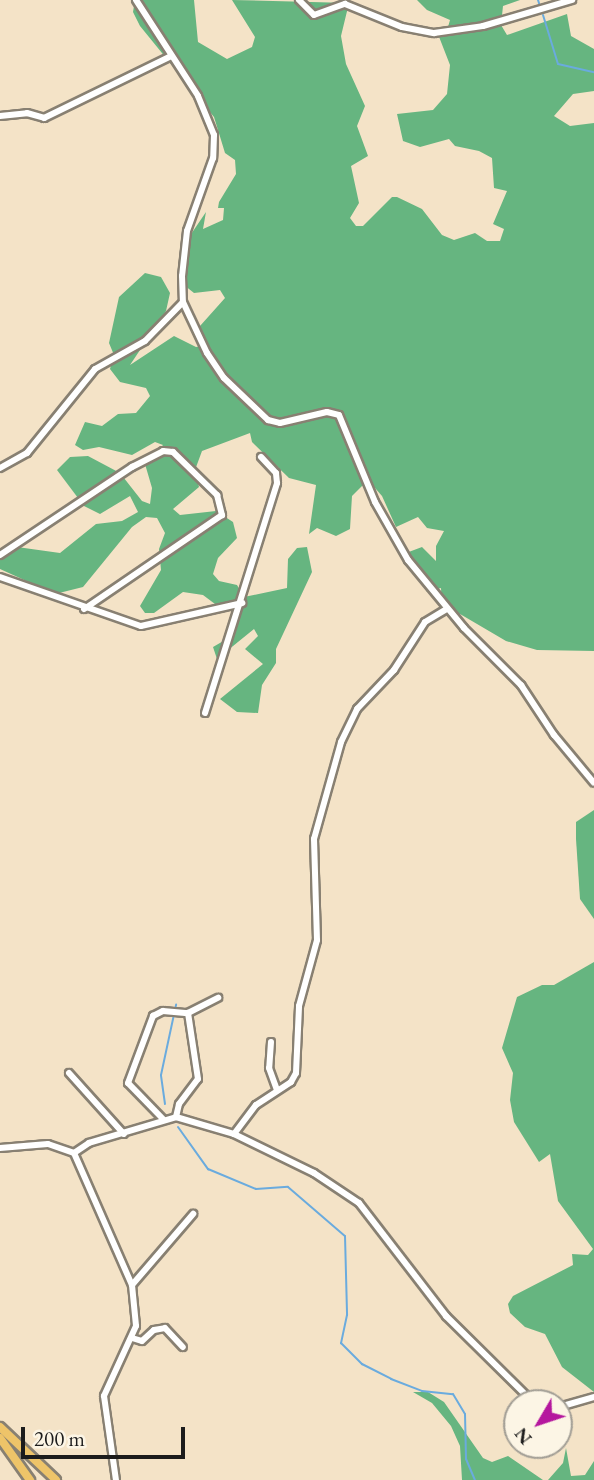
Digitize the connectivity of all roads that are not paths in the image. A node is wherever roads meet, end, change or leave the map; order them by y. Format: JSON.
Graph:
{"nodes":[{"id":1,"x":136,"y":0,"type":"edge"},
{"id":2,"x":299,"y":0,"type":"edge"},
{"id":3,"x":572,"y":0,"type":"edge"},
{"id":4,"x":171,"y":56,"type":"junction"},
{"id":5,"x":0,"y":116,"type":"edge"},
{"id":6,"x":183,"y":302,"type":"junction"},
{"id":7,"x":261,"y":457,"type":"dead end"},
{"id":8,"x":0,"y":468,"type":"edge"},
{"id":9,"x":0,"y":555,"type":"edge"},
{"id":10,"x":0,"y":577,"type":"edge"},
{"id":11,"x":242,"y":603,"type":"junction"},
{"id":12,"x":84,"y":609,"type":"junction"},
{"id":13,"x":447,"y":609,"type":"junction"},
{"id":14,"x":205,"y":713,"type":"dead end"},
{"id":15,"x":594,"y":783,"type":"edge"},
{"id":16,"x":218,"y":998,"type":"dead end"},
{"id":17,"x":188,"y":1013,"type":"junction"},
{"id":18,"x":271,"y":1042,"type":"dead end"},
{"id":19,"x":69,"y":1073,"type":"dead end"},
{"id":20,"x":277,"y":1090,"type":"junction"},
{"id":21,"x":176,"y":1117,"type":"junction"},
{"id":22,"x":163,"y":1119,"type":"junction"},
{"id":23,"x":124,"y":1134,"type":"junction"},
{"id":24,"x":234,"y":1134,"type":"junction"},
{"id":25,"x":0,"y":1148,"type":"edge"},
{"id":26,"x":74,"y":1153,"type":"junction"},
{"id":27,"x":193,"y":1214,"type":"dead end"},
{"id":28,"x":132,"y":1285,"type":"junction"},
{"id":29,"x":132,"y":1338,"type":"junction"},
{"id":30,"x":183,"y":1347,"type":"dead end"},
{"id":31,"x":520,"y":1389,"type":"edge"},
{"id":32,"x":594,"y":1397,"type":"edge"},
{"id":33,"x":573,"y":1403,"type":"edge"},
{"id":34,"x":0,"y":1427,"type":"edge"},
{"id":35,"x":0,"y":1438,"type":"edge"},
{"id":36,"x":30,"y":1480,"type":"edge"},
{"id":37,"x":55,"y":1480,"type":"edge"},
{"id":38,"x":116,"y":1480,"type":"edge"}],
"edges":[{"from":1,"to":4,"type":"street"},
{"from":2,"to":3,"type":"street"},
{"from":4,"to":5,"type":"street"},
{"from":4,"to":6,"type":"street"},
{"from":6,"to":8,"type":"street"},
{"from":6,"to":13,"type":"street"},
{"from":7,"to":11,"type":"street"},
{"from":9,"to":12,"type":"street"},
{"from":10,"to":12,"type":"street"},
{"from":11,"to":12,"type":"street"},
{"from":11,"to":14,"type":"street"},
{"from":13,"to":15,"type":"street"},
{"from":13,"to":20,"type":"street"},
{"from":16,"to":17,"type":"street"},
{"from":17,"to":21,"type":"street"},
{"from":17,"to":22,"type":"street"},
{"from":18,"to":20,"type":"street"},
{"from":19,"to":23,"type":"street"},
{"from":20,"to":24,"type":"street"},
{"from":21,"to":22,"type":"street"},
{"from":21,"to":24,"type":"street"},
{"from":22,"to":23,"type":"street"},
{"from":23,"to":26,"type":"street"},
{"from":24,"to":31,"type":"street"},
{"from":25,"to":26,"type":"street"},
{"from":26,"to":28,"type":"street"},
{"from":27,"to":28,"type":"street"},
{"from":28,"to":29,"type":"street"},
{"from":29,"to":30,"type":"street"},
{"from":29,"to":38,"type":"street"},
{"from":32,"to":33,"type":"street"},
{"from":34,"to":37,"type":"main road"},
{"from":35,"to":36,"type":"main road"}]}
